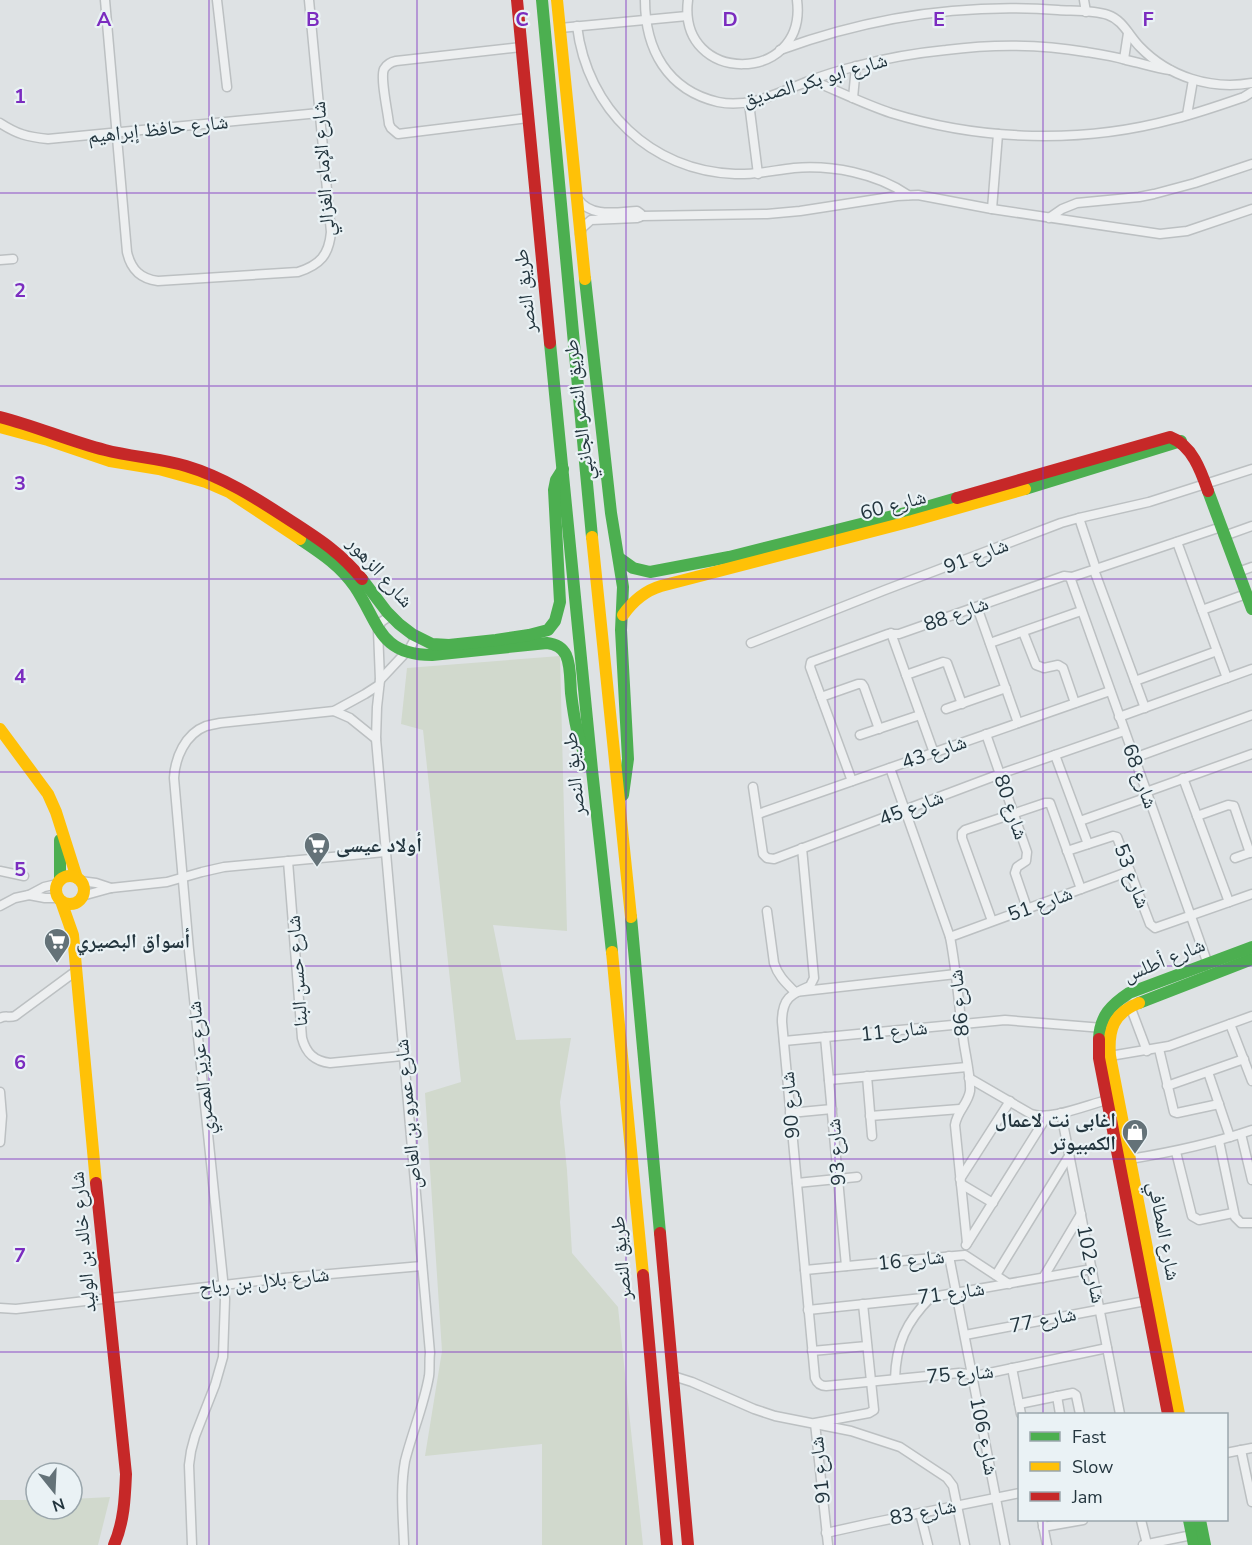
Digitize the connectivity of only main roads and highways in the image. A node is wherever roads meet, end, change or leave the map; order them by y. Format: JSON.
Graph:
{"nodes":[{"id":1,"x":517,"y":0,"type":"edge"},
{"id":2,"x":542,"y":0,"type":"edge"},
{"id":3,"x":557,"y":0,"type":"edge"},
{"id":4,"x":588,"y":325,"type":"junction"},
{"id":5,"x":572,"y":326,"type":"junction"},
{"id":6,"x":0,"y":417,"type":"edge"},
{"id":7,"x":0,"y":427,"type":"edge"},
{"id":8,"x":563,"y":469,"type":"junction"},
{"id":9,"x":619,"y":558,"type":"junction"},
{"id":10,"x":731,"y":562,"type":"junction"},
{"id":11,"x":1252,"y":609,"type":"edge"},
{"id":12,"x":623,"y":616,"type":"junction"},
{"id":13,"x":0,"y":729,"type":"edge"},
{"id":14,"x":592,"y":770,"type":"junction"},
{"id":15,"x":621,"y":814,"type":"junction"},
{"id":16,"x":60,"y":827,"type":"junction"},
{"id":17,"x":78,"y":879,"type":"junction"},
{"id":18,"x":58,"y":882,"type":"junction"},
{"id":19,"x":81,"y":898,"type":"junction"},
{"id":20,"x":60,"y":899,"type":"junction"},
{"id":21,"x":73,"y":934,"type":"junction"},
{"id":22,"x":1252,"y":947,"type":"edge"},
{"id":23,"x":1252,"y":959,"type":"edge"},
{"id":24,"x":1209,"y":969,"type":"junction"},
{"id":25,"x":1105,"y":1029,"type":"junction"},
{"id":26,"x":1105,"y":1057,"type":"junction"},
{"id":27,"x":650,"y":1118,"type":"junction"},
{"id":28,"x":627,"y":1119,"type":"junction"},
{"id":29,"x":652,"y":1142,"type":"junction"},
{"id":30,"x":630,"y":1144,"type":"junction"},
{"id":31,"x":1152,"y":1299,"type":"junction"},
{"id":32,"x":1168,"y":1413,"type":"edge"},
{"id":33,"x":1179,"y":1413,"type":"edge"},
{"id":34,"x":1189,"y":1521,"type":"edge"},
{"id":35,"x":1200,"y":1521,"type":"edge"},
{"id":36,"x":1193,"y":1540,"type":"edge"},
{"id":37,"x":114,"y":1545,"type":"edge"},
{"id":38,"x":667,"y":1545,"type":"edge"},
{"id":39,"x":688,"y":1545,"type":"edge"},
{"id":40,"x":1205,"y":1545,"type":"edge"}],
"edges":[{"from":1,"to":8,"type":"main road","name":"طريق النصر"},
{"from":2,"to":5,"type":"main road","name":"طريق النصر"},
{"from":3,"to":4,"type":"main road","name":"طريق النصر الجانبي"},
{"from":4,"to":5,"type":"main road"},
{"from":4,"to":9,"type":"main road","name":"طريق النصر الجانبي"},
{"from":5,"to":15,"type":"main road","name":"طريق النصر"},
{"from":6,"to":8,"type":"main road","name":"شارع الزهور"},
{"from":7,"to":14,"type":"main road","name":"شارع الزهور"},
{"from":8,"to":14,"type":"main road","name":"طريق النصر"},
{"from":9,"to":10,"type":"main road","name":"شارع 60"},
{"from":9,"to":12,"type":"main road","name":"طريق النصر الجانبي"},
{"from":10,"to":11,"type":"main road","name":"شارع 60"},
{"from":10,"to":12,"type":"main road","name":"شارع 60"},
{"from":12,"to":15,"type":"main road","name":"طريق النصر الجانبي"},
{"from":13,"to":16,"type":"main road"},
{"from":14,"to":28,"type":"main road","name":"طريق النصر"},
{"from":15,"to":27,"type":"main road","name":"طريق النصر"},
{"from":16,"to":17,"type":"main road"},
{"from":16,"to":18,"type":"main road"},
{"from":17,"to":18,"type":"main road"},
{"from":17,"to":19,"type":"main road"},
{"from":18,"to":20,"type":"main road"},
{"from":19,"to":20,"type":"main road"},
{"from":19,"to":21,"type":"main road","name":"شارع خالد بن الوليد"},
{"from":20,"to":21,"type":"main road","name":"شارع خالد بن الوليد"},
{"from":21,"to":37,"type":"main road","name":"شارع خالد بن الوليد"},
{"from":22,"to":24,"type":"main road","name":"شارع أطلس"},
{"from":23,"to":24,"type":"main road","name":"شارع أطلس"},
{"from":24,"to":25,"type":"main road","name":"شارع أطلس"},
{"from":24,"to":25,"type":"main road","name":"شارع أطلس"},
{"from":25,"to":26,"type":"main road"},
{"from":26,"to":31,"type":"main road","name":"شارع المطافي"},
{"from":26,"to":31,"type":"main road","name":"شارع المطافي"},
{"from":27,"to":28,"type":"main road"},
{"from":27,"to":29,"type":"main road","name":"طريق النصر"},
{"from":28,"to":30,"type":"main road","name":"طريق النصر"},
{"from":29,"to":30,"type":"main road"},
{"from":29,"to":39,"type":"main road","name":"طريق النصر"},
{"from":30,"to":38,"type":"main road","name":"طريق النصر"},
{"from":31,"to":32,"type":"main road","name":"شارع المطافي"},
{"from":31,"to":33,"type":"main road","name":"شارع المطافي"},
{"from":34,"to":36,"type":"main road"},
{"from":35,"to":40,"type":"main road"}]}
